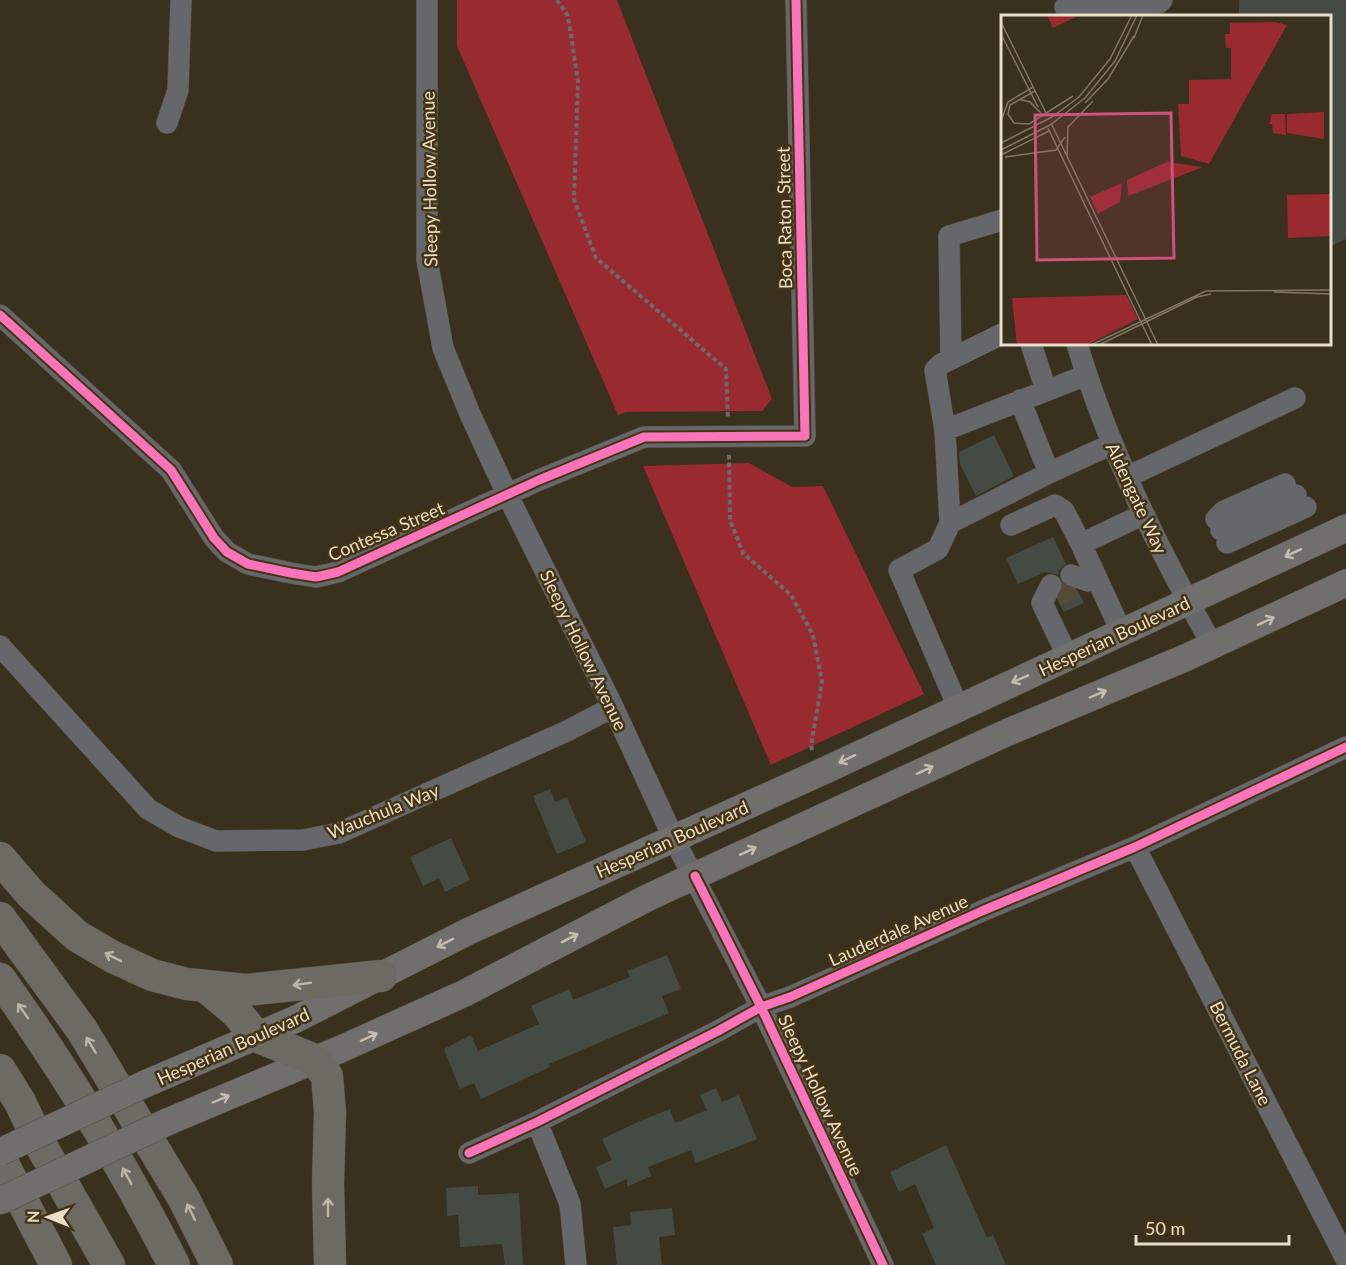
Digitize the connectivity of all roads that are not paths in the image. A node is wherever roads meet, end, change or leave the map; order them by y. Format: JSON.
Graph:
{"nodes":[{"id":1,"x":181,"y":0,"type":"edge"},
{"id":2,"x":427,"y":0,"type":"edge"},
{"id":3,"x":796,"y":0,"type":"edge"},
{"id":4,"x":1162,"y":0,"type":"edge"},
{"id":5,"x":1065,"y":8,"type":"edge"},
{"id":6,"x":166,"y":123,"type":"dead end"},
{"id":7,"x":1001,"y":220,"type":"edge"},
{"id":8,"x":0,"y":315,"type":"edge"},
{"id":9,"x":1001,"y":334,"type":"edge"},
{"id":10,"x":1031,"y":345,"type":"edge"},
{"id":11,"x":1077,"y":345,"type":"edge"},
{"id":12,"x":951,"y":359,"type":"junction"},
{"id":13,"x":1087,"y":375,"type":"junction"},
{"id":14,"x":1046,"y":390,"type":"junction"},
{"id":15,"x":1295,"y":398,"type":"dead end"},
{"id":16,"x":1020,"y":400,"type":"junction"},
{"id":17,"x":945,"y":430,"type":"junction"},
{"id":18,"x":805,"y":436,"type":"joint"},
{"id":19,"x":1112,"y":444,"type":"junction"},
{"id":20,"x":1049,"y":472,"type":"junction"},
{"id":21,"x":1127,"y":477,"type":"junction"},
{"id":22,"x":1296,"y":495,"type":"dead end"},
{"id":23,"x":508,"y":496,"type":"junction"},
{"id":24,"x":1144,"y":514,"type":"junction"},
{"id":25,"x":950,"y":524,"type":"junction"},
{"id":26,"x":1011,"y":525,"type":"dead end"},
{"id":27,"x":1346,"y":528,"type":"edge"},
{"id":28,"x":1222,"y":531,"type":"dead end"},
{"id":29,"x":1081,"y":544,"type":"junction"},
{"id":30,"x":1346,"y":583,"type":"edge"},
{"id":31,"x":1053,"y":598,"type":"dead end"},
{"id":32,"x":1188,"y":602,"type":"junction"},
{"id":33,"x":1122,"y":633,"type":"junction"},
{"id":34,"x":0,"y":646,"type":"edge"},
{"id":35,"x":1213,"y":646,"type":"junction"},
{"id":36,"x":1068,"y":657,"type":"junction"},
{"id":37,"x":613,"y":707,"type":"junction"},
{"id":38,"x":958,"y":707,"type":"junction"},
{"id":39,"x":1346,"y":747,"type":"edge"},
{"id":40,"x":674,"y":838,"type":"junction"},
{"id":41,"x":1135,"y":847,"type":"junction"},
{"id":42,"x":0,"y":858,"type":"edge"},
{"id":43,"x":695,"y":876,"type":"junction"},
{"id":44,"x":0,"y":918,"type":"edge"},
{"id":45,"x":381,"y":976,"type":"junction"},
{"id":46,"x":0,"y":979,"type":"edge"},
{"id":47,"x":205,"y":986,"type":"junction"},
{"id":48,"x":761,"y":1007,"type":"junction"},
{"id":49,"x":256,"y":1036,"type":"junction"},
{"id":50,"x":315,"y":1060,"type":"junction"},
{"id":51,"x":0,"y":1070,"type":"edge"},
{"id":52,"x":537,"y":1122,"type":"junction"},
{"id":53,"x":0,"y":1152,"type":"edge"},
{"id":54,"x":469,"y":1153,"type":"dead end"},
{"id":55,"x":0,"y":1158,"type":"edge"},
{"id":56,"x":0,"y":1201,"type":"edge"},
{"id":57,"x":1346,"y":1259,"type":"edge"},
{"id":58,"x":56,"y":1265,"type":"edge"},
{"id":59,"x":109,"y":1265,"type":"edge"},
{"id":60,"x":174,"y":1265,"type":"edge"},
{"id":61,"x":217,"y":1265,"type":"edge"},
{"id":62,"x":330,"y":1265,"type":"edge"},
{"id":63,"x":576,"y":1265,"type":"edge"},
{"id":64,"x":883,"y":1265,"type":"edge"}],
"edges":[{"from":1,"to":6,"type":"street"},
{"from":2,"to":23,"type":"street","name":"Sleepy Hollow Avenue"},
{"from":3,"to":18,"type":"street","name":"Boca Raton Street"},
{"from":4,"to":5,"type":"street"},
{"from":7,"to":12,"type":"street"},
{"from":8,"to":23,"type":"street","name":"Contessa Street"},
{"from":9,"to":12,"type":"street"},
{"from":10,"to":14,"type":"street"},
{"from":11,"to":13,"type":"street","name":"Aldengate Way"},
{"from":12,"to":17,"type":"street"},
{"from":13,"to":14,"type":"street"},
{"from":13,"to":19,"type":"street","name":"Aldengate Way"},
{"from":14,"to":16,"type":"street"},
{"from":15,"to":21,"type":"street"},
{"from":16,"to":17,"type":"street"},
{"from":16,"to":20,"type":"street"},
{"from":17,"to":25,"type":"street"},
{"from":18,"to":23,"type":"street","name":"Contessa Street"},
{"from":19,"to":20,"type":"street"},
{"from":19,"to":21,"type":"street","name":"Aldengate Way"},
{"from":20,"to":25,"type":"street"},
{"from":21,"to":24,"type":"street","name":"Aldengate Way"},
{"from":22,"to":28,"type":"street"},
{"from":23,"to":37,"type":"street","name":"Sleepy Hollow Avenue"},
{"from":24,"to":29,"type":"street"},
{"from":24,"to":32,"type":"street","name":"Aldengate Way"},
{"from":25,"to":38,"type":"street"},
{"from":26,"to":29,"type":"street"},
{"from":27,"to":32,"type":"main road","name":"Hesperian Boulevard","one_way":true},
{"from":29,"to":33,"type":"street"},
{"from":35,"to":30,"type":"main road","one_way":true},
{"from":31,"to":36,"type":"street"},
{"from":32,"to":33,"type":"main road","name":"Hesperian Boulevard"},
{"from":32,"to":35,"type":"street","name":"Aldengate Way"},
{"from":33,"to":36,"type":"main road","name":"Hesperian Boulevard"},
{"from":34,"to":37,"type":"street","name":"Wauchula Way"},
{"from":43,"to":35,"type":"main road","one_way":true},
{"from":36,"to":38,"type":"main road","name":"Hesperian Boulevard","one_way":true},
{"from":37,"to":40,"type":"street","name":"Sleepy Hollow Avenue"},
{"from":38,"to":40,"type":"main road","name":"Hesperian Boulevard","one_way":true},
{"from":39,"to":41,"type":"street","name":"Lauderdale Avenue"},
{"from":40,"to":43,"type":"street","name":"Sleepy Hollow Avenue"},
{"from":40,"to":45,"type":"main road","name":"Hesperian Boulevard","one_way":true},
{"from":41,"to":48,"type":"street","name":"Lauderdale Avenue"},
{"from":41,"to":57,"type":"street","name":"Bermuda Lane"},
{"from":47,"to":42,"type":"highway","one_way":true},
{"from":43,"to":48,"type":"street","name":"Sleepy Hollow Avenue"},
{"from":50,"to":43,"type":"main road","one_way":true},
{"from":61,"to":44,"type":"highway","one_way":true},
{"from":45,"to":47,"type":"highway","one_way":true},
{"from":45,"to":49,"type":"main road","name":"Hesperian Boulevard"},
{"from":60,"to":46,"type":"highway","one_way":true},
{"from":47,"to":49,"type":"highway"},
{"from":48,"to":52,"type":"street","name":"Lauderdale Avenue"},
{"from":48,"to":64,"type":"street","name":"Sleepy Hollow Avenue"},
{"from":49,"to":50,"type":"highway"},
{"from":49,"to":53,"type":"main road","name":"Hesperian Boulevard","bridge":true},
{"from":56,"to":50,"type":"main road","one_way":true,"bridge":true},
{"from":62,"to":50,"type":"highway","one_way":true},
{"from":51,"to":59,"type":"highway"},
{"from":52,"to":54,"type":"street","name":"Lauderdale Avenue"},
{"from":52,"to":63,"type":"street"},
{"from":55,"to":58,"type":"highway"}]}
